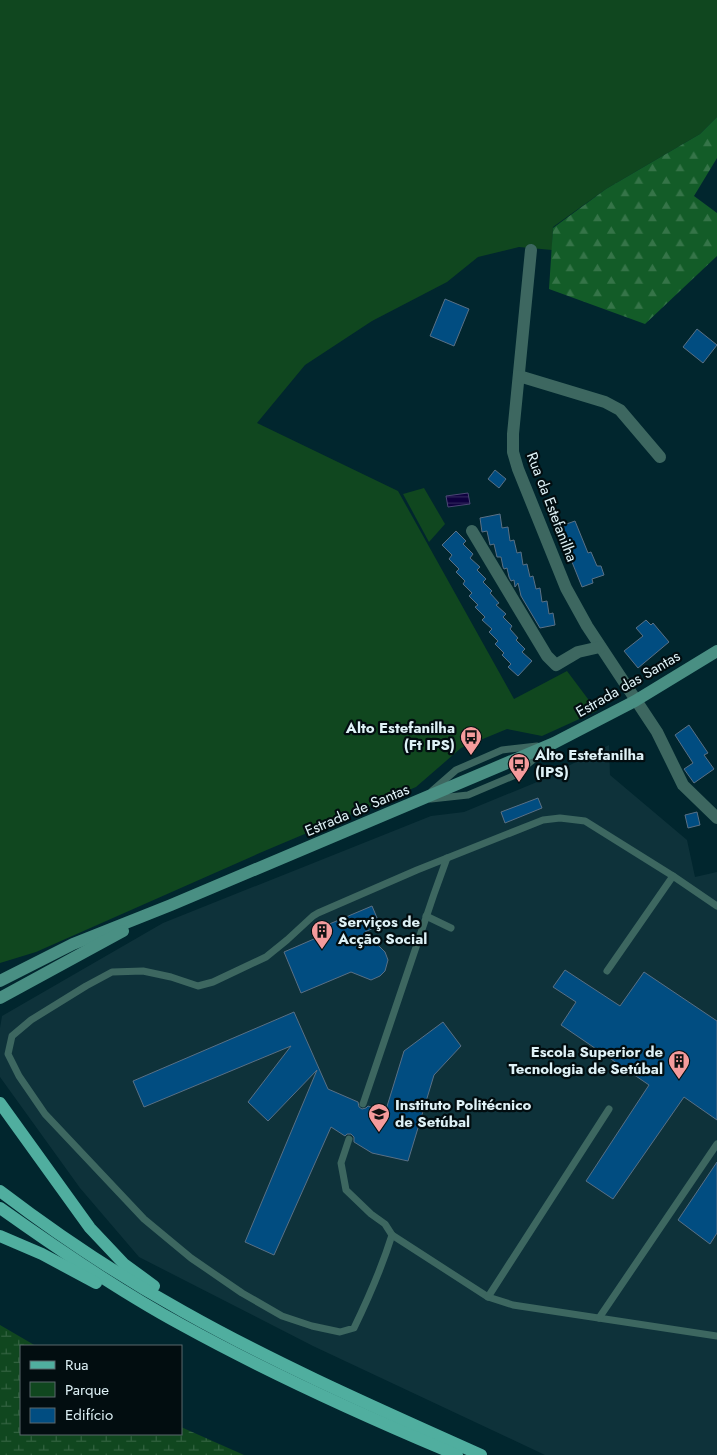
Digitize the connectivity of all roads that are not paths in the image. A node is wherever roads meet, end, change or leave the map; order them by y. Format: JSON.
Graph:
{"nodes":[{"id":1,"x":531,"y":250,"type":"dead end"},
{"id":2,"x":519,"y":376,"type":"junction"},
{"id":3,"x":660,"y":456,"type":"dead end"},
{"id":4,"x":472,"y":531,"type":"dead end"},
{"id":5,"x":600,"y":647,"type":"junction"},
{"id":6,"x":717,"y":651,"type":"edge"},
{"id":7,"x":635,"y":701,"type":"junction"},
{"id":8,"x":554,"y":743,"type":"joint"},
{"id":9,"x":717,"y":818,"type":"edge"},
{"id":10,"x":447,"y":858,"type":"junction"},
{"id":11,"x":673,"y":876,"type":"junction"},
{"id":12,"x":171,"y":906,"type":"junction"},
{"id":13,"x":717,"y":906,"type":"edge"},
{"id":14,"x":426,"y":916,"type":"junction"},
{"id":15,"x":451,"y":928,"type":"dead end"},
{"id":16,"x":607,"y":971,"type":"dead end"},
{"id":17,"x":0,"y":982,"type":"edge"},
{"id":18,"x":0,"y":998,"type":"edge"},
{"id":19,"x":0,"y":1103,"type":"edge"},
{"id":20,"x":363,"y":1104,"type":"dead end"},
{"id":21,"x":609,"y":1109,"type":"dead end"},
{"id":22,"x":349,"y":1139,"type":"dead end"},
{"id":23,"x":717,"y":1144,"type":"edge"},
{"id":24,"x":0,"y":1192,"type":"edge"},
{"id":25,"x":0,"y":1208,"type":"edge"},
{"id":26,"x":392,"y":1235,"type":"junction"},
{"id":27,"x":0,"y":1236,"type":"edge"},
{"id":28,"x":488,"y":1297,"type":"junction"},
{"id":29,"x":599,"y":1318,"type":"junction"},
{"id":30,"x":717,"y":1336,"type":"edge"},
{"id":31,"x":389,"y":1413,"type":"junction"},
{"id":32,"x":417,"y":1438,"type":"junction"},
{"id":33,"x":457,"y":1455,"type":"edge"},
{"id":34,"x":481,"y":1455,"type":"edge"}],
"edges":[{"from":1,"to":2,"type":"street","name":"Rua da Estefanilha"},
{"from":2,"to":3,"type":"street"},
{"from":2,"to":5,"type":"street","name":"Rua da Estefanilha"},
{"from":4,"to":5,"type":"street"},
{"from":5,"to":7,"type":"street","name":"Rua da Estefanilha"},
{"from":6,"to":7,"type":"main road","name":"Estrada das Santas"},
{"from":7,"to":8,"type":"main road","name":"Estrada das Santas"},
{"from":7,"to":9,"type":"street","name":"Rua da Estefanilha"},
{"from":8,"to":12,"type":"main road","name":"Estrada de Santas"},
{"from":10,"to":11,"type":"lane"},
{"from":10,"to":14,"type":"lane"},
{"from":10,"to":26,"type":"lane"},
{"from":11,"to":13,"type":"lane"},
{"from":11,"to":16,"type":"lane"},
{"from":12,"to":17,"type":"main road","name":"Estrada de Santas"},
{"from":12,"to":18,"type":"main road","name":"Estrada de Santas"},
{"from":14,"to":15,"type":"lane"},
{"from":14,"to":20,"type":"lane"},
{"from":19,"to":31,"type":"main road"},
{"from":21,"to":28,"type":"lane"},
{"from":22,"to":26,"type":"lane"},
{"from":23,"to":29,"type":"lane"},
{"from":24,"to":31,"type":"main road"},
{"from":25,"to":32,"type":"main road"},
{"from":26,"to":28,"type":"lane"},
{"from":27,"to":32,"type":"main road"},
{"from":28,"to":29,"type":"lane"},
{"from":29,"to":30,"type":"lane"},
{"from":31,"to":34,"type":"main road"},
{"from":32,"to":33,"type":"main road"}]}
